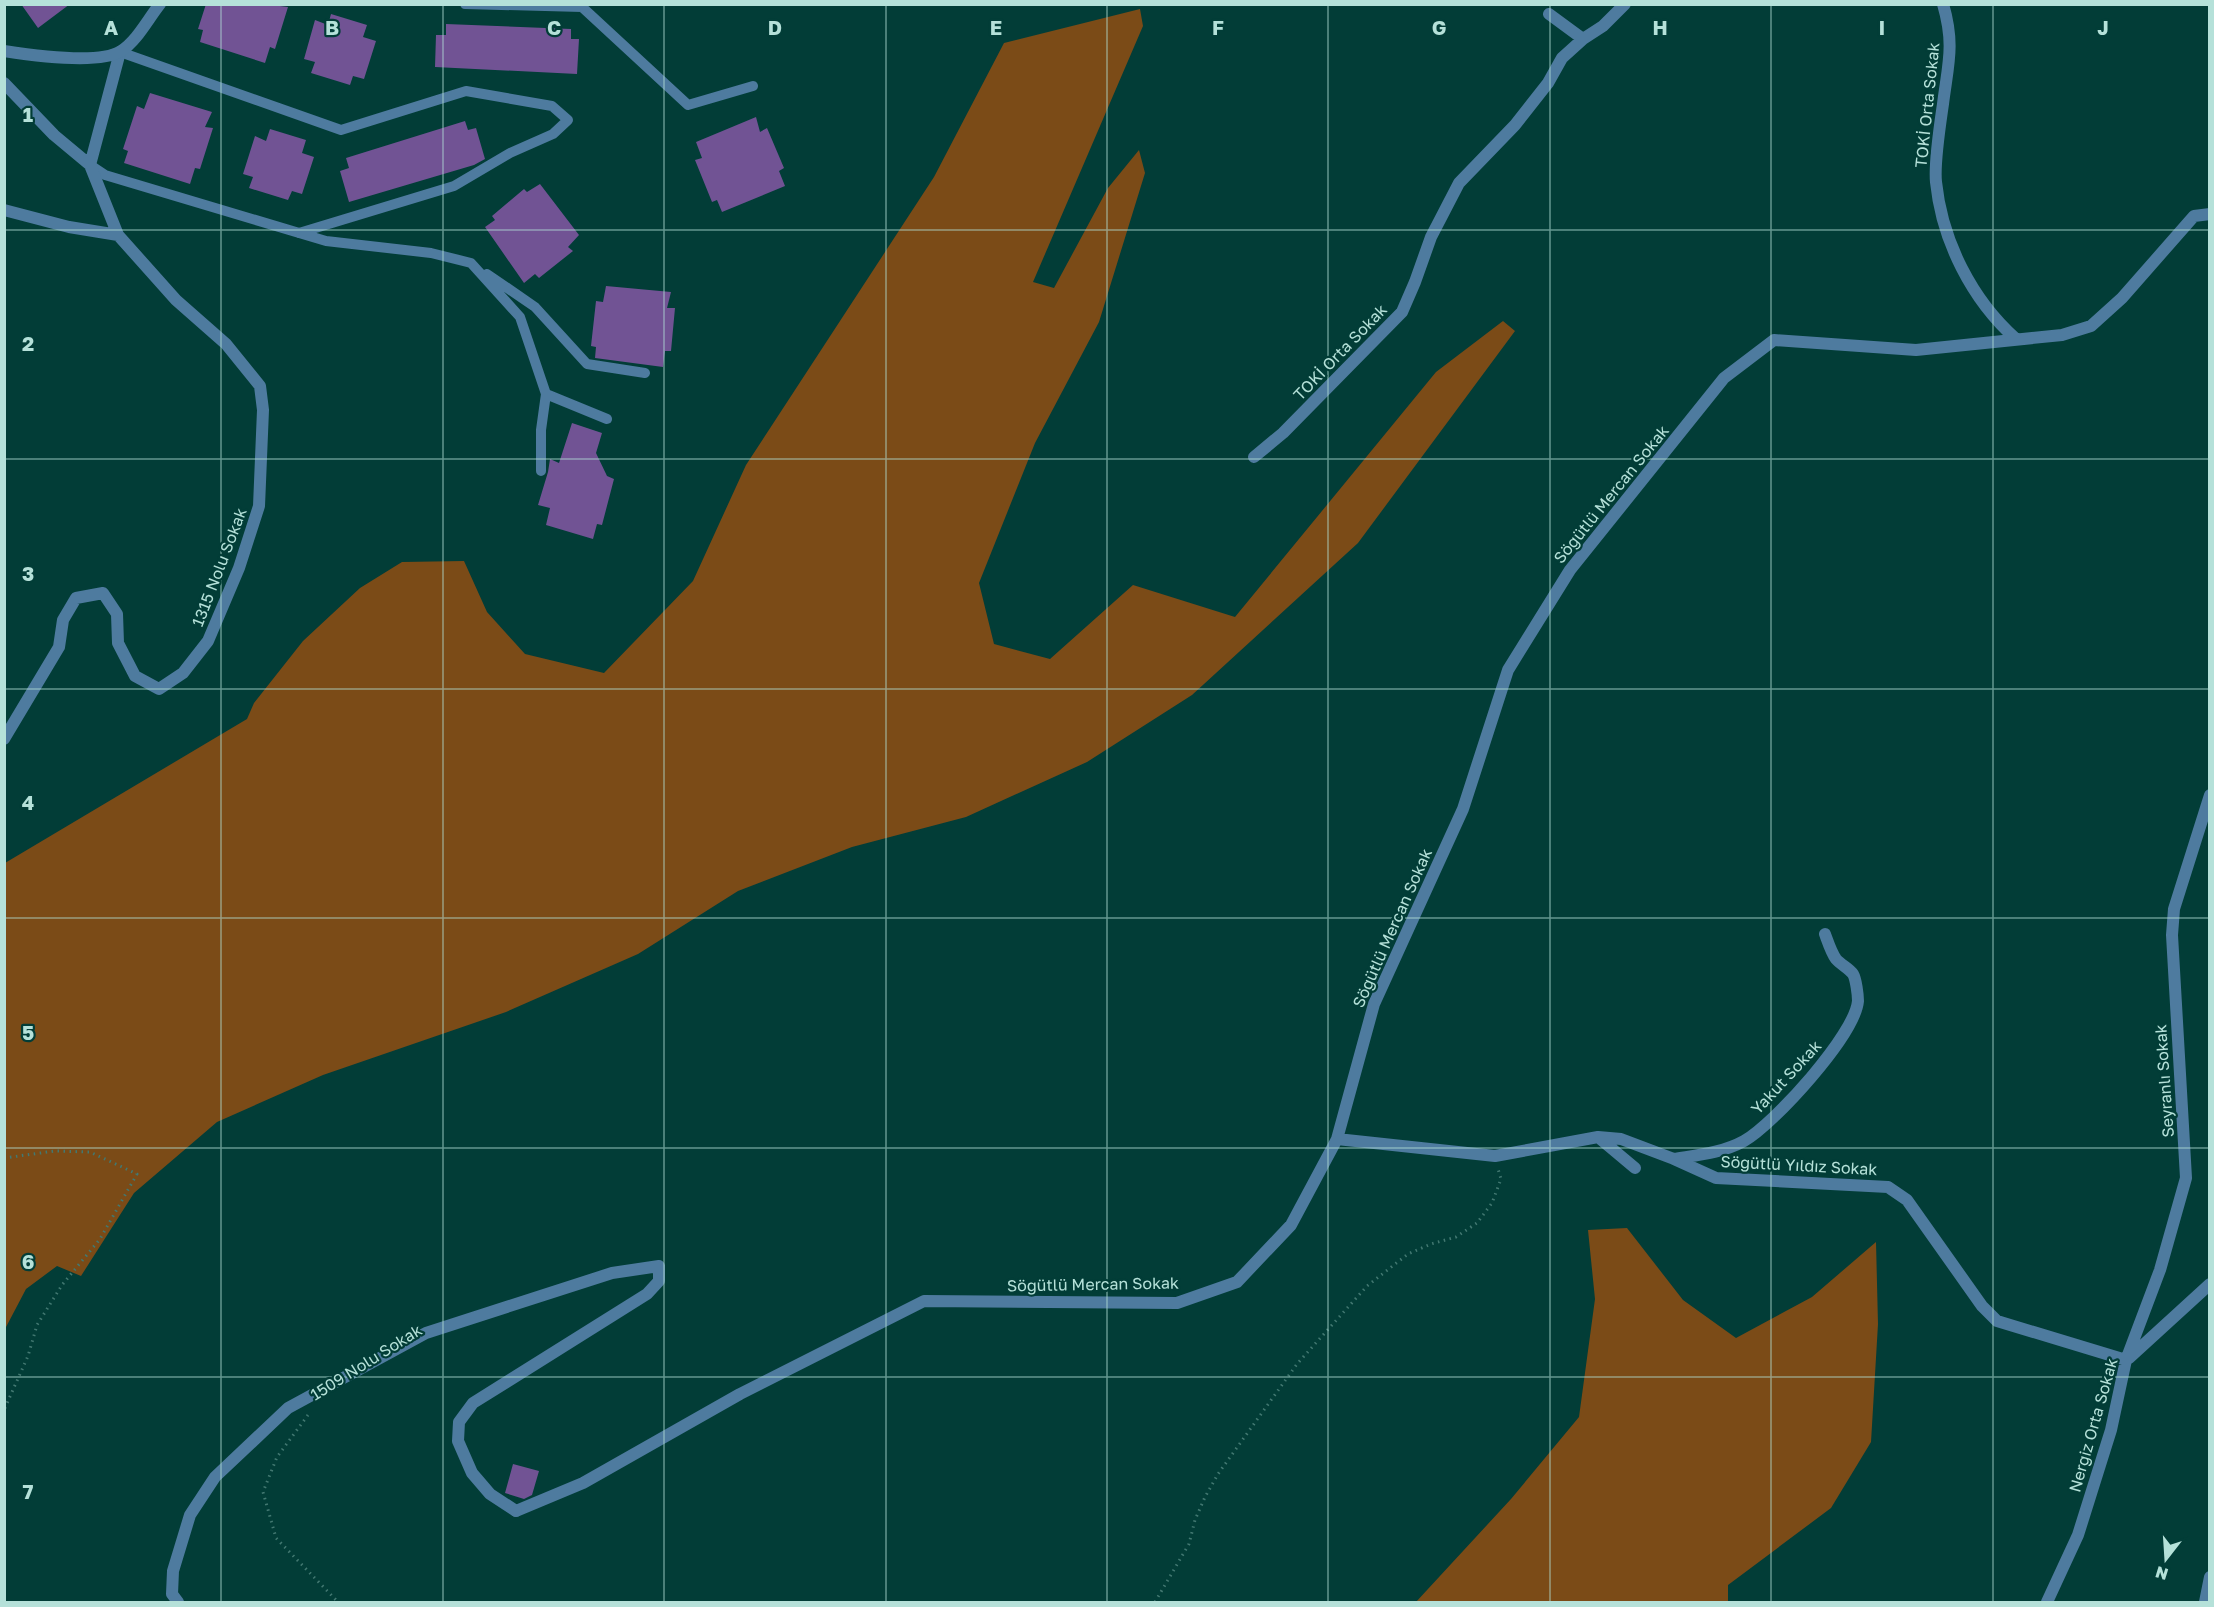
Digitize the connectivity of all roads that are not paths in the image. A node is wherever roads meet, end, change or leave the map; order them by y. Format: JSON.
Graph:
{"nodes":[{"id":1,"x":160,"y":4,"type":"edge"},
{"id":2,"x":465,"y":4,"type":"edge"},
{"id":3,"x":1625,"y":4,"type":"edge"},
{"id":4,"x":1943,"y":4,"type":"edge"},
{"id":5,"x":1549,"y":14,"type":"dead end"},
{"id":6,"x":1582,"y":39,"type":"junction"},
{"id":7,"x":4,"y":51,"type":"edge"},
{"id":8,"x":120,"y":52,"type":"junction"},
{"id":9,"x":4,"y":82,"type":"edge"},
{"id":10,"x":753,"y":86,"type":"dead end"},
{"id":11,"x":90,"y":165,"type":"junction"},
{"id":12,"x":4,"y":210,"type":"edge"},
{"id":13,"x":2210,"y":214,"type":"edge"},
{"id":14,"x":299,"y":233,"type":"junction"},
{"id":15,"x":118,"y":235,"type":"junction"},
{"id":16,"x":471,"y":263,"type":"junction"},
{"id":17,"x":2016,"y":339,"type":"junction"},
{"id":18,"x":645,"y":373,"type":"dead end"},
{"id":19,"x":546,"y":394,"type":"junction"},
{"id":20,"x":608,"y":418,"type":"dead end"},
{"id":21,"x":1254,"y":457,"type":"dead end"},
{"id":22,"x":541,"y":471,"type":"dead end"},
{"id":23,"x":4,"y":739,"type":"edge"},
{"id":24,"x":2210,"y":795,"type":"edge"},
{"id":25,"x":1825,"y":934,"type":"dead end"},
{"id":26,"x":1598,"y":1137,"type":"junction"},
{"id":27,"x":1337,"y":1139,"type":"junction"},
{"id":28,"x":1674,"y":1159,"type":"junction"},
{"id":29,"x":1635,"y":1168,"type":"dead end"},
{"id":30,"x":2210,"y":1284,"type":"edge"},
{"id":31,"x":2126,"y":1360,"type":"junction"},
{"id":32,"x":2210,"y":1577,"type":"edge"},
{"id":33,"x":178,"y":1602,"type":"edge"},
{"id":34,"x":2047,"y":1602,"type":"edge"},
{"id":35,"x":2205,"y":1602,"type":"edge"}],
"edges":[{"from":1,"to":8,"type":"street"},
{"from":2,"to":10,"type":"lane"},
{"from":3,"to":6,"type":"street","name":"TOKİ Orta Sokak"},
{"from":4,"to":17,"type":"street","name":"TOKİ Orta Sokak"},
{"from":5,"to":6,"type":"street"},
{"from":6,"to":21,"type":"street","name":"TOKİ Orta Sokak"},
{"from":7,"to":8,"type":"street"},
{"from":8,"to":11,"type":"street"},
{"from":8,"to":14,"type":"lane"},
{"from":9,"to":11,"type":"street","name":"1315 Nolu Sokak"},
{"from":11,"to":14,"type":"lane"},
{"from":11,"to":15,"type":"street","name":"1315 Nolu Sokak"},
{"from":12,"to":15,"type":"street"},
{"from":13,"to":17,"type":"street"},
{"from":14,"to":16,"type":"lane"},
{"from":15,"to":23,"type":"street","name":"1315 Nolu Sokak"},
{"from":16,"to":18,"type":"lane"},
{"from":16,"to":19,"type":"lane"},
{"from":17,"to":27,"type":"street","name":"Söğütlü Mercan Sokak"},
{"from":19,"to":20,"type":"lane"},
{"from":19,"to":22,"type":"lane"},
{"from":24,"to":31,"type":"street","name":"Seyranlı Sokak"},
{"from":25,"to":28,"type":"street","name":"Yakut Sokak"},
{"from":26,"to":27,"type":"street","name":"Söğütlü Yıldız Sokak"},
{"from":26,"to":28,"type":"street","name":"Söğütlü Yıldız Sokak"},
{"from":26,"to":29,"type":"street"},
{"from":27,"to":33,"type":"street","name":"Söğütlü Mercan Sokak"},
{"from":28,"to":31,"type":"street","name":"Söğütlü Yıldız Sokak"},
{"from":30,"to":31,"type":"street","name":"Nergiz Orta Sokak"},
{"from":31,"to":34,"type":"street","name":"Nergiz Orta Sokak"},
{"from":32,"to":35,"type":"street"}]}
